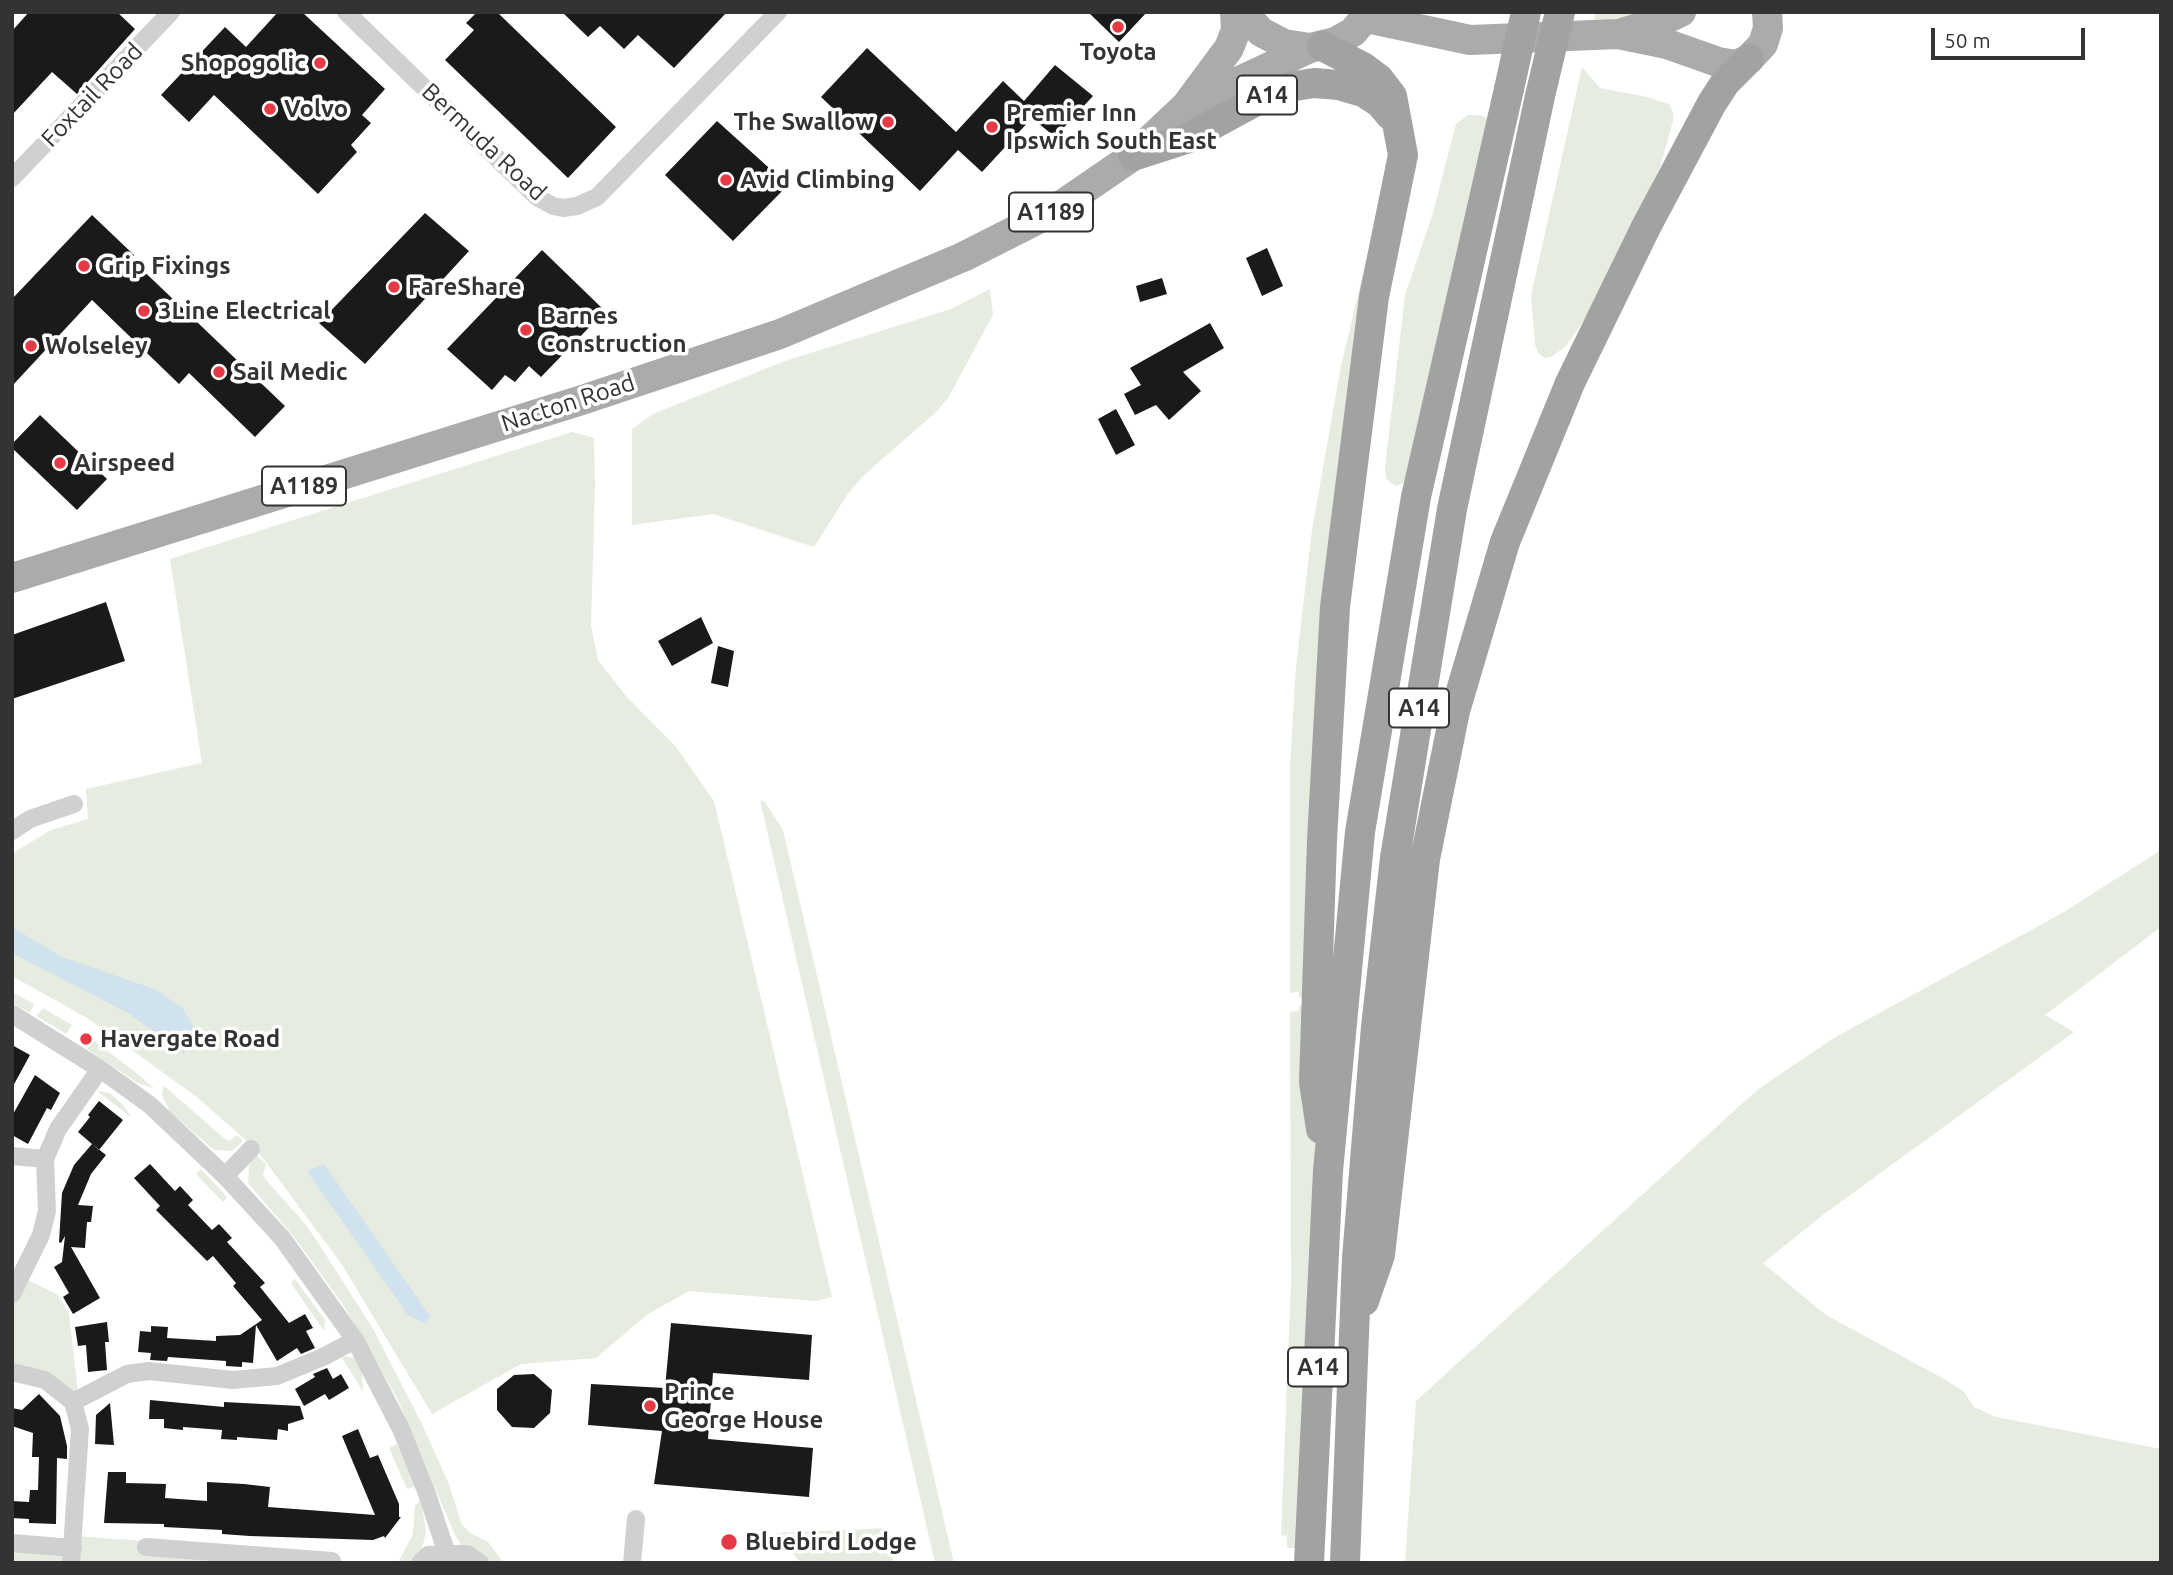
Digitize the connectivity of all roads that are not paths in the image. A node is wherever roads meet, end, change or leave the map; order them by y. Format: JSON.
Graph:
{"nodes":[{"id":1,"x":171,"y":12,"type":"edge"},
{"id":2,"x":346,"y":12,"type":"edge"},
{"id":3,"x":778,"y":12,"type":"edge"},
{"id":4,"x":1235,"y":12,"type":"edge"},
{"id":5,"x":1243,"y":12,"type":"edge"},
{"id":6,"x":1434,"y":12,"type":"edge"},
{"id":7,"x":1526,"y":12,"type":"edge"},
{"id":8,"x":1560,"y":12,"type":"edge"},
{"id":9,"x":1681,"y":12,"type":"edge"},
{"id":10,"x":1767,"y":12,"type":"edge"},
{"id":11,"x":1368,"y":15,"type":"edge"},
{"id":12,"x":1618,"y":34,"type":"junction"},
{"id":13,"x":1470,"y":40,"type":"junction"},
{"id":14,"x":1316,"y":47,"type":"junction"},
{"id":15,"x":1749,"y":59,"type":"junction"},
{"id":16,"x":1186,"y":106,"type":"junction"},
{"id":17,"x":1399,"y":126,"type":"junction"},
{"id":18,"x":1133,"y":156,"type":"junction"},
{"id":19,"x":12,"y":178,"type":"edge"},
{"id":20,"x":17,"y":575,"type":"edge"},
{"id":21,"x":74,"y":804,"type":"dead end"},
{"id":22,"x":12,"y":831,"type":"edge"},
{"id":23,"x":12,"y":1014,"type":"edge"},
{"id":24,"x":100,"y":1069,"type":"junction"},
{"id":25,"x":251,"y":1149,"type":"dead end"},
{"id":26,"x":12,"y":1156,"type":"edge"},
{"id":27,"x":45,"y":1159,"type":"junction"},
{"id":28,"x":1328,"y":1171,"type":"junction"},
{"id":29,"x":225,"y":1176,"type":"junction"},
{"id":30,"x":12,"y":1294,"type":"edge"},
{"id":31,"x":1355,"y":1328,"type":"junction"},
{"id":32,"x":355,"y":1340,"type":"junction"},
{"id":33,"x":12,"y":1372,"type":"edge"},
{"id":34,"x":73,"y":1402,"type":"junction"},
{"id":35,"x":636,"y":1519,"type":"dead end"},
{"id":36,"x":12,"y":1543,"type":"edge"},
{"id":37,"x":146,"y":1548,"type":"dead end"},
{"id":38,"x":447,"y":1554,"type":"junction"},
{"id":39,"x":72,"y":1555,"type":"edge"},
{"id":40,"x":235,"y":1558,"type":"edge"},
{"id":41,"x":332,"y":1561,"type":"dead end"},
{"id":42,"x":420,"y":1563,"type":"edge"},
{"id":43,"x":480,"y":1563,"type":"edge"},
{"id":44,"x":632,"y":1563,"type":"edge"},
{"id":45,"x":1309,"y":1563,"type":"edge"},
{"id":46,"x":1345,"y":1563,"type":"edge"}],
"edges":[{"from":1,"to":19,"type":"street","name":"Foxtail Road"},
{"from":2,"to":3,"type":"street","name":"Bermuda Road"},
{"from":4,"to":16,"type":"main road","name":"Nacton Road","number":"A1189"},
{"from":5,"to":14,"type":"main road"},
{"from":6,"to":13,"type":"main road"},
{"from":7,"to":28,"type":"highway","number":"A14","bridge":true},
{"from":8,"to":31,"type":"highway","number":"A14","bridge":true},
{"from":9,"to":12,"type":"main road"},
{"from":10,"to":15,"type":"main road"},
{"from":11,"to":13,"type":"main road"},
{"from":11,"to":14,"type":"main road","name":"Nacton Road"},
{"from":12,"to":13,"type":"main road"},
{"from":12,"to":15,"type":"main road"},
{"from":14,"to":16,"type":"main road","name":"Nacton Road","number":"A1189"},
{"from":14,"to":17,"type":"highway","number":"A14"},
{"from":15,"to":31,"type":"highway","number":"A14"},
{"from":16,"to":18,"type":"main road","name":"Nacton Road","number":"A1189"},
{"from":17,"to":18,"type":"highway","number":"A14"},
{"from":17,"to":28,"type":"highway","number":"A14"},
{"from":18,"to":20,"type":"main road","name":"Nacton Road","number":"A1189"},
{"from":21,"to":22,"type":"street"},
{"from":23,"to":24,"type":"street"},
{"from":24,"to":27,"type":"street"},
{"from":24,"to":29,"type":"street"},
{"from":25,"to":29,"type":"street"},
{"from":26,"to":27,"type":"street"},
{"from":27,"to":30,"type":"street"},
{"from":28,"to":45,"type":"highway","number":"A14"},
{"from":29,"to":32,"type":"street"},
{"from":31,"to":46,"type":"highway","number":"A14"},
{"from":32,"to":34,"type":"street"},
{"from":32,"to":38,"type":"street"},
{"from":33,"to":34,"type":"street"},
{"from":34,"to":39,"type":"street"},
{"from":35,"to":44,"type":"street"},
{"from":36,"to":39,"type":"street"},
{"from":37,"to":40,"type":"street"},
{"from":38,"to":42,"type":"street"},
{"from":38,"to":43,"type":"street"},
{"from":40,"to":41,"type":"street"}]}
